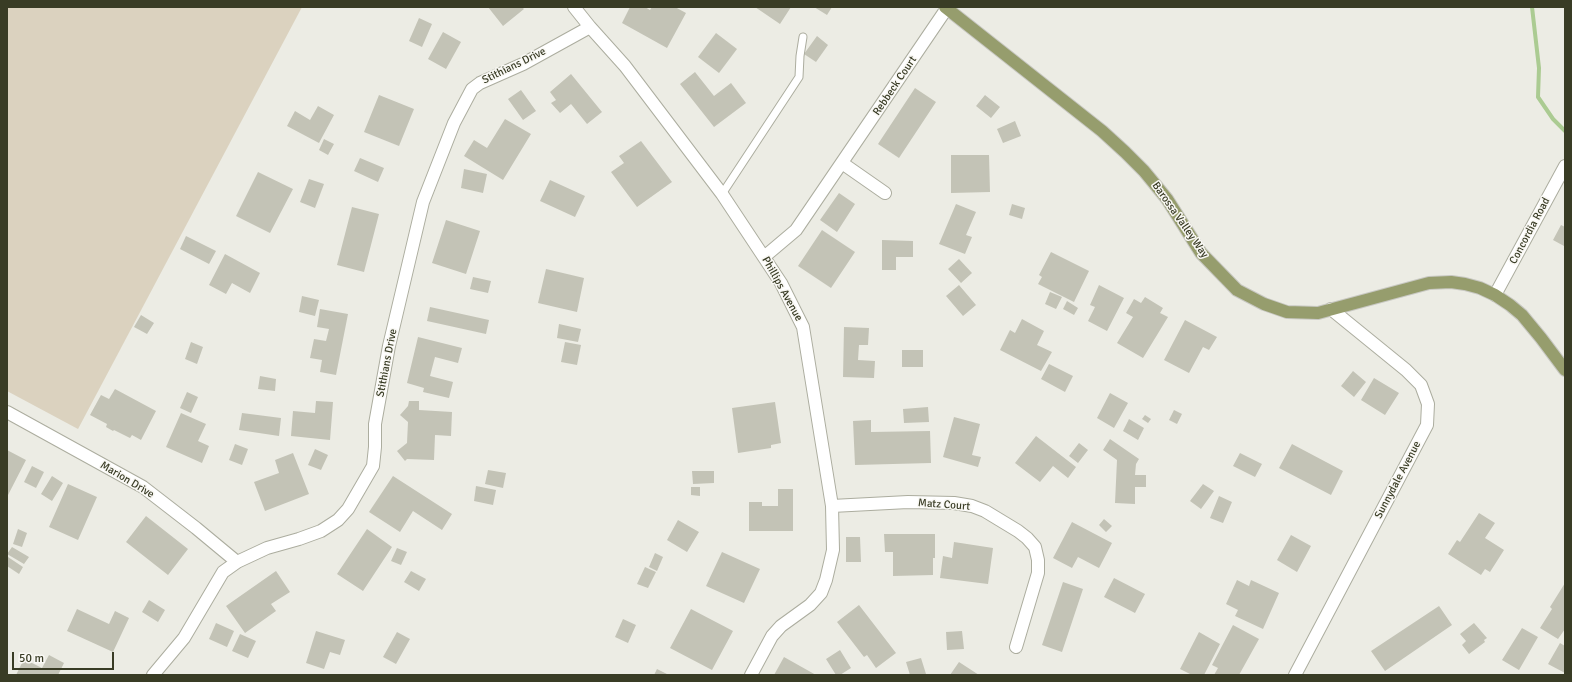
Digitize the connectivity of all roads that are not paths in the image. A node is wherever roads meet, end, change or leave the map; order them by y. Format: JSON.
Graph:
{"nodes":[{"id":1,"x":574,"y":7,"type":"edge"},
{"id":2,"x":946,"y":8,"type":"edge"},
{"id":3,"x":590,"y":27,"type":"junction"},
{"id":4,"x":803,"y":37,"type":"dead end"},
{"id":5,"x":842,"y":163,"type":"junction"},
{"id":6,"x":1565,"y":166,"type":"edge"},
{"id":7,"x":885,"y":193,"type":"dead end"},
{"id":8,"x":722,"y":194,"type":"junction"},
{"id":9,"x":764,"y":257,"type":"junction"},
{"id":10,"x":1495,"y":295,"type":"junction"},
{"id":11,"x":1331,"y":309,"type":"junction"},
{"id":12,"x":1565,"y":370,"type":"edge"},
{"id":13,"x":7,"y":412,"type":"edge"},
{"id":14,"x":832,"y":506,"type":"junction"},
{"id":15,"x":236,"y":562,"type":"junction"},
{"id":16,"x":1016,"y":647,"type":"dead end"},
{"id":17,"x":153,"y":675,"type":"edge"},
{"id":18,"x":751,"y":675,"type":"edge"},
{"id":19,"x":1295,"y":675,"type":"edge"}],
"edges":[{"from":1,"to":3,"type":"street","name":"Phillips Avenue"},
{"from":2,"to":5,"type":"street","name":"Rebbeck Court"},
{"from":2,"to":11,"type":"main road","name":"Barossa Valley Way"},
{"from":3,"to":8,"type":"street","name":"Phillips Avenue"},
{"from":3,"to":15,"type":"street","name":"Stithians Drive"},
{"from":4,"to":8,"type":"lane"},
{"from":5,"to":7,"type":"street"},
{"from":5,"to":9,"type":"street","name":"Rebbeck Court"},
{"from":6,"to":10,"type":"street","name":"Concordia Road"},
{"from":8,"to":9,"type":"street","name":"Phillips Avenue"},
{"from":9,"to":14,"type":"street","name":"Phillips Avenue"},
{"from":10,"to":11,"type":"main road","name":"Barossa Valley Way"},
{"from":10,"to":12,"type":"main road","name":"Barossa Valley Way"},
{"from":11,"to":19,"type":"street","name":"Sunnydale Avenue"},
{"from":13,"to":15,"type":"street","name":"Marion Drive"},
{"from":14,"to":16,"type":"street","name":"Matz Court"},
{"from":14,"to":18,"type":"street","name":"Phillips Avenue"},
{"from":15,"to":17,"type":"street","name":"Stithians Drive"}]}
